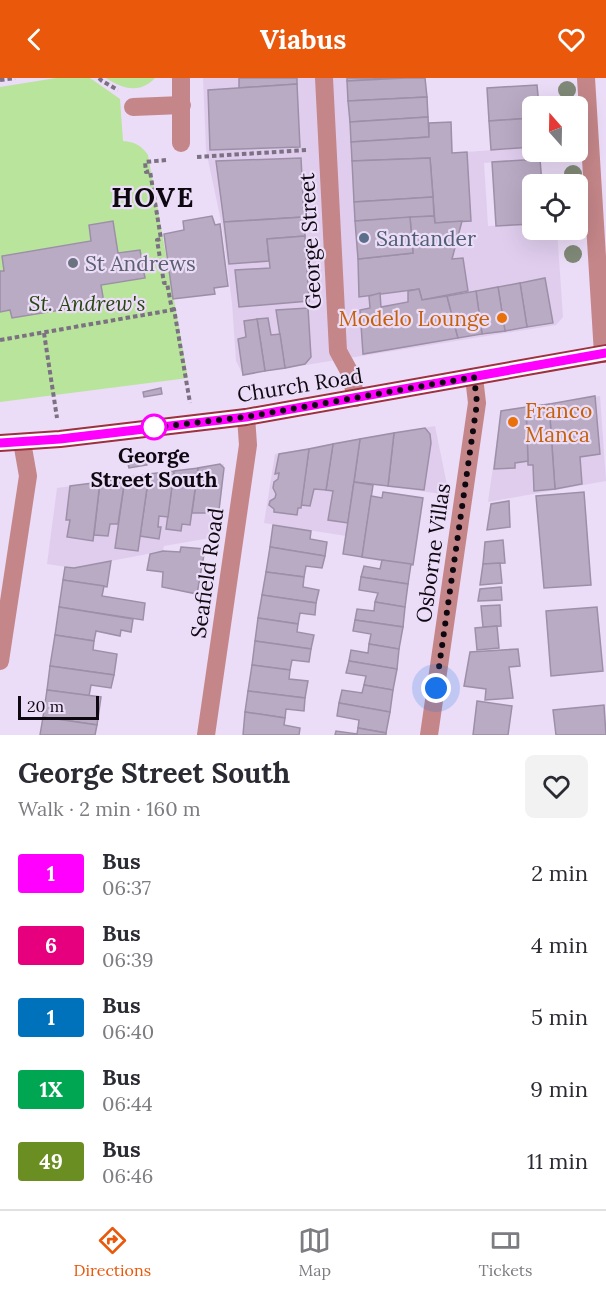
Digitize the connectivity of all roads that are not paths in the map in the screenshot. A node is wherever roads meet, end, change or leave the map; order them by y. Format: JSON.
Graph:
{"nodes":[{"id":1,"x":181,"y":78,"type":"edge"},
{"id":2,"x":324,"y":78,"type":"edge"},
{"id":3,"x":586,"y":78,"type":"edge"},
{"id":4,"x":182,"y":105,"type":"junction"},
{"id":5,"x":133,"y":107,"type":"dead end"},
{"id":6,"x":181,"y":143,"type":"dead end"},
{"id":7,"x":605,"y":353,"type":"edge"},
{"id":8,"x":474,"y":377,"type":"junction"},
{"id":9,"x":356,"y":398,"type":"junction"},
{"id":10,"x":246,"y":417,"type":"junction"},
{"id":11,"x":22,"y":442,"type":"junction"},
{"id":12,"x":0,"y":443,"type":"edge"},
{"id":13,"x":0,"y":661,"type":"edge"},
{"id":14,"x":206,"y":735,"type":"edge"},
{"id":15,"x":429,"y":735,"type":"edge"}],
"edges":[{"from":1,"to":4,"type":"street"},
{"from":2,"to":9,"type":"street","name":"George Street"},
{"from":3,"to":7,"type":"street"},
{"from":4,"to":5,"type":"street"},
{"from":4,"to":6,"type":"street"},
{"from":7,"to":8,"type":"main road","name":"Church Road"},
{"from":8,"to":9,"type":"main road","name":"Church Road"},
{"from":8,"to":15,"type":"street","name":"Osborne Villas"},
{"from":9,"to":10,"type":"main road","name":"Church Road"},
{"from":10,"to":11,"type":"main road","name":"Church Road"},
{"from":10,"to":14,"type":"street","name":"Seafield Road"},
{"from":11,"to":12,"type":"main road","name":"Church Road"},
{"from":11,"to":13,"type":"street"}]}
